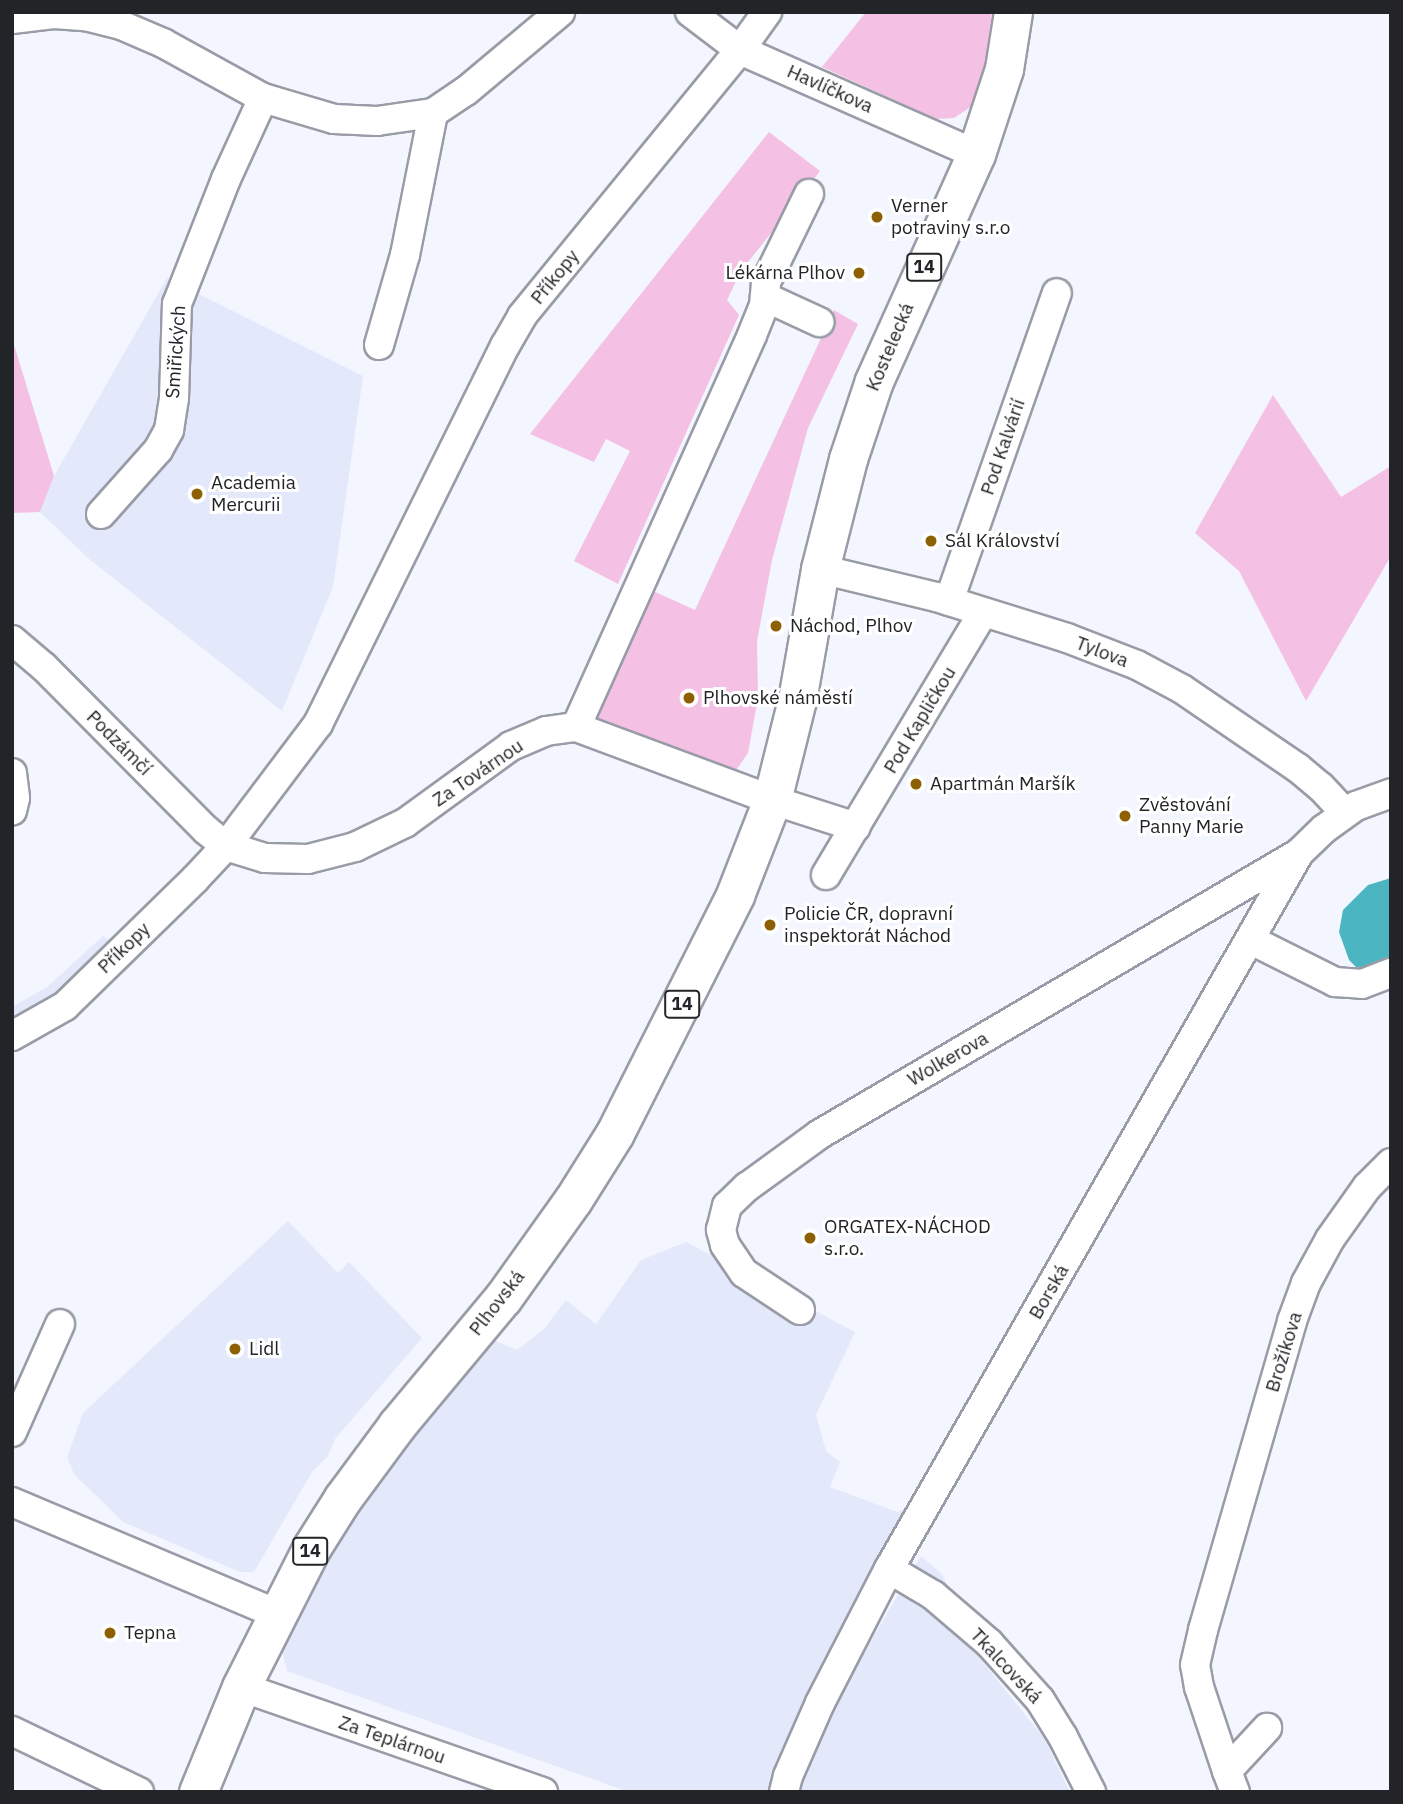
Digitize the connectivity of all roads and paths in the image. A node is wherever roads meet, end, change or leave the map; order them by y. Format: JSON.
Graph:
{"nodes":[{"id":1,"x":561,"y":12,"type":"edge"},
{"id":2,"x":690,"y":12,"type":"edge"},
{"id":3,"x":767,"y":12,"type":"edge"},
{"id":4,"x":1013,"y":12,"type":"edge"},
{"id":5,"x":12,"y":19,"type":"edge"},
{"id":6,"x":740,"y":50,"type":"junction"},
{"id":7,"x":263,"y":98,"type":"junction"},
{"id":8,"x":433,"y":113,"type":"junction"},
{"id":9,"x":976,"y":154,"type":"junction"},
{"id":10,"x":809,"y":194,"type":"dead end"},
{"id":11,"x":1058,"y":293,"type":"dead end"},
{"id":12,"x":765,"y":297,"type":"junction"},
{"id":13,"x":819,"y":322,"type":"dead end"},
{"id":14,"x":379,"y":345,"type":"dead end"},
{"id":15,"x":101,"y":514,"type":"dead end"},
{"id":16,"x":820,"y":569,"type":"junction"},
{"id":17,"x":948,"y":601,"type":"junction"},
{"id":18,"x":983,"y":612,"type":"junction"},
{"id":19,"x":12,"y":640,"type":"edge"},
{"id":20,"x":576,"y":727,"type":"junction"},
{"id":21,"x":12,"y":773,"type":"edge"},
{"id":22,"x":1391,"y":793,"type":"edge"},
{"id":23,"x":772,"y":800,"type":"junction"},
{"id":24,"x":12,"y":811,"type":"edge"},
{"id":25,"x":1345,"y":814,"type":"junction"},
{"id":26,"x":856,"y":827,"type":"junction"},
{"id":27,"x":226,"y":846,"type":"junction"},
{"id":28,"x":1299,"y":853,"type":"junction"},
{"id":29,"x":826,"y":875,"type":"dead end"},
{"id":30,"x":1251,"y":940,"type":"junction"},
{"id":31,"x":1391,"y":972,"type":"edge"},
{"id":32,"x":12,"y":1036,"type":"edge"},
{"id":33,"x":1391,"y":1163,"type":"edge"},
{"id":34,"x":800,"y":1310,"type":"dead end"},
{"id":35,"x":60,"y":1324,"type":"dead end"},
{"id":36,"x":12,"y":1432,"type":"edge"},
{"id":37,"x":12,"y":1502,"type":"edge"},
{"id":38,"x":889,"y":1569,"type":"junction"},
{"id":39,"x":277,"y":1614,"type":"junction"},
{"id":40,"x":241,"y":1687,"type":"junction"},
{"id":41,"x":1267,"y":1728,"type":"dead end"},
{"id":42,"x":12,"y":1731,"type":"edge"},
{"id":43,"x":1231,"y":1781,"type":"edge"},
{"id":44,"x":139,"y":1792,"type":"edge"},
{"id":45,"x":198,"y":1792,"type":"edge"},
{"id":46,"x":543,"y":1792,"type":"edge"},
{"id":47,"x":784,"y":1792,"type":"edge"},
{"id":48,"x":1091,"y":1792,"type":"edge"}],
"edges":[{"from":1,"to":8,"type":"street"},
{"from":2,"to":6,"type":"street","name":"Havlíčkova"},
{"from":3,"to":6,"type":"street","name":"Příkopy"},
{"from":4,"to":9,"type":"main road","name":"Kostelecká","number":"14"},
{"from":5,"to":7,"type":"street"},
{"from":6,"to":9,"type":"street","name":"Havlíčkova"},
{"from":6,"to":27,"type":"street","name":"Příkopy"},
{"from":7,"to":8,"type":"street"},
{"from":7,"to":15,"type":"street","name":"Smiřických"},
{"from":8,"to":14,"type":"street"},
{"from":9,"to":16,"type":"main road","name":"Kostelecká","number":"14"},
{"from":10,"to":12,"type":"street"},
{"from":11,"to":17,"type":"street","name":"Pod Kalvárií"},
{"from":12,"to":13,"type":"street"},
{"from":12,"to":20,"type":"street"},
{"from":16,"to":17,"type":"street","name":"Tylova"},
{"from":16,"to":23,"type":"main road","number":"14"},
{"from":17,"to":18,"type":"street","name":"Tylova"},
{"from":18,"to":25,"type":"street","name":"Tylova"},
{"from":18,"to":26,"type":"street","name":"Pod Kapličkou"},
{"from":19,"to":27,"type":"street","name":"Podzámčí"},
{"from":20,"to":23,"type":"street"},
{"from":20,"to":27,"type":"street","name":"Za Továrnou"},
{"from":21,"to":24,"type":"street"},
{"from":22,"to":25,"type":"street","name":"Borská"},
{"from":23,"to":26,"type":"street"},
{"from":23,"to":39,"type":"main road","name":"Plhovská","number":"14"},
{"from":25,"to":28,"type":"street","name":"Borská"},
{"from":26,"to":29,"type":"street","name":"Pod Kapličkou"},
{"from":27,"to":32,"type":"street","name":"Příkopy"},
{"from":28,"to":30,"type":"street","name":"Borská"},
{"from":28,"to":34,"type":"street","name":"Wolkerova"},
{"from":30,"to":31,"type":"street"},
{"from":30,"to":38,"type":"street","name":"Borská"},
{"from":33,"to":43,"type":"street","name":"Brožíkova"},
{"from":35,"to":36,"type":"street"},
{"from":37,"to":39,"type":"street"},
{"from":38,"to":47,"type":"street","name":"Borská"},
{"from":38,"to":48,"type":"street","name":"Tkalcovská"},
{"from":39,"to":40,"type":"main road","name":"Plhovská","number":"14"},
{"from":40,"to":45,"type":"main road","name":"Plhovská","number":"14"},
{"from":40,"to":46,"type":"street","name":"Za Teplárnou"},
{"from":41,"to":43,"type":"street"},
{"from":42,"to":44,"type":"street"}]}
